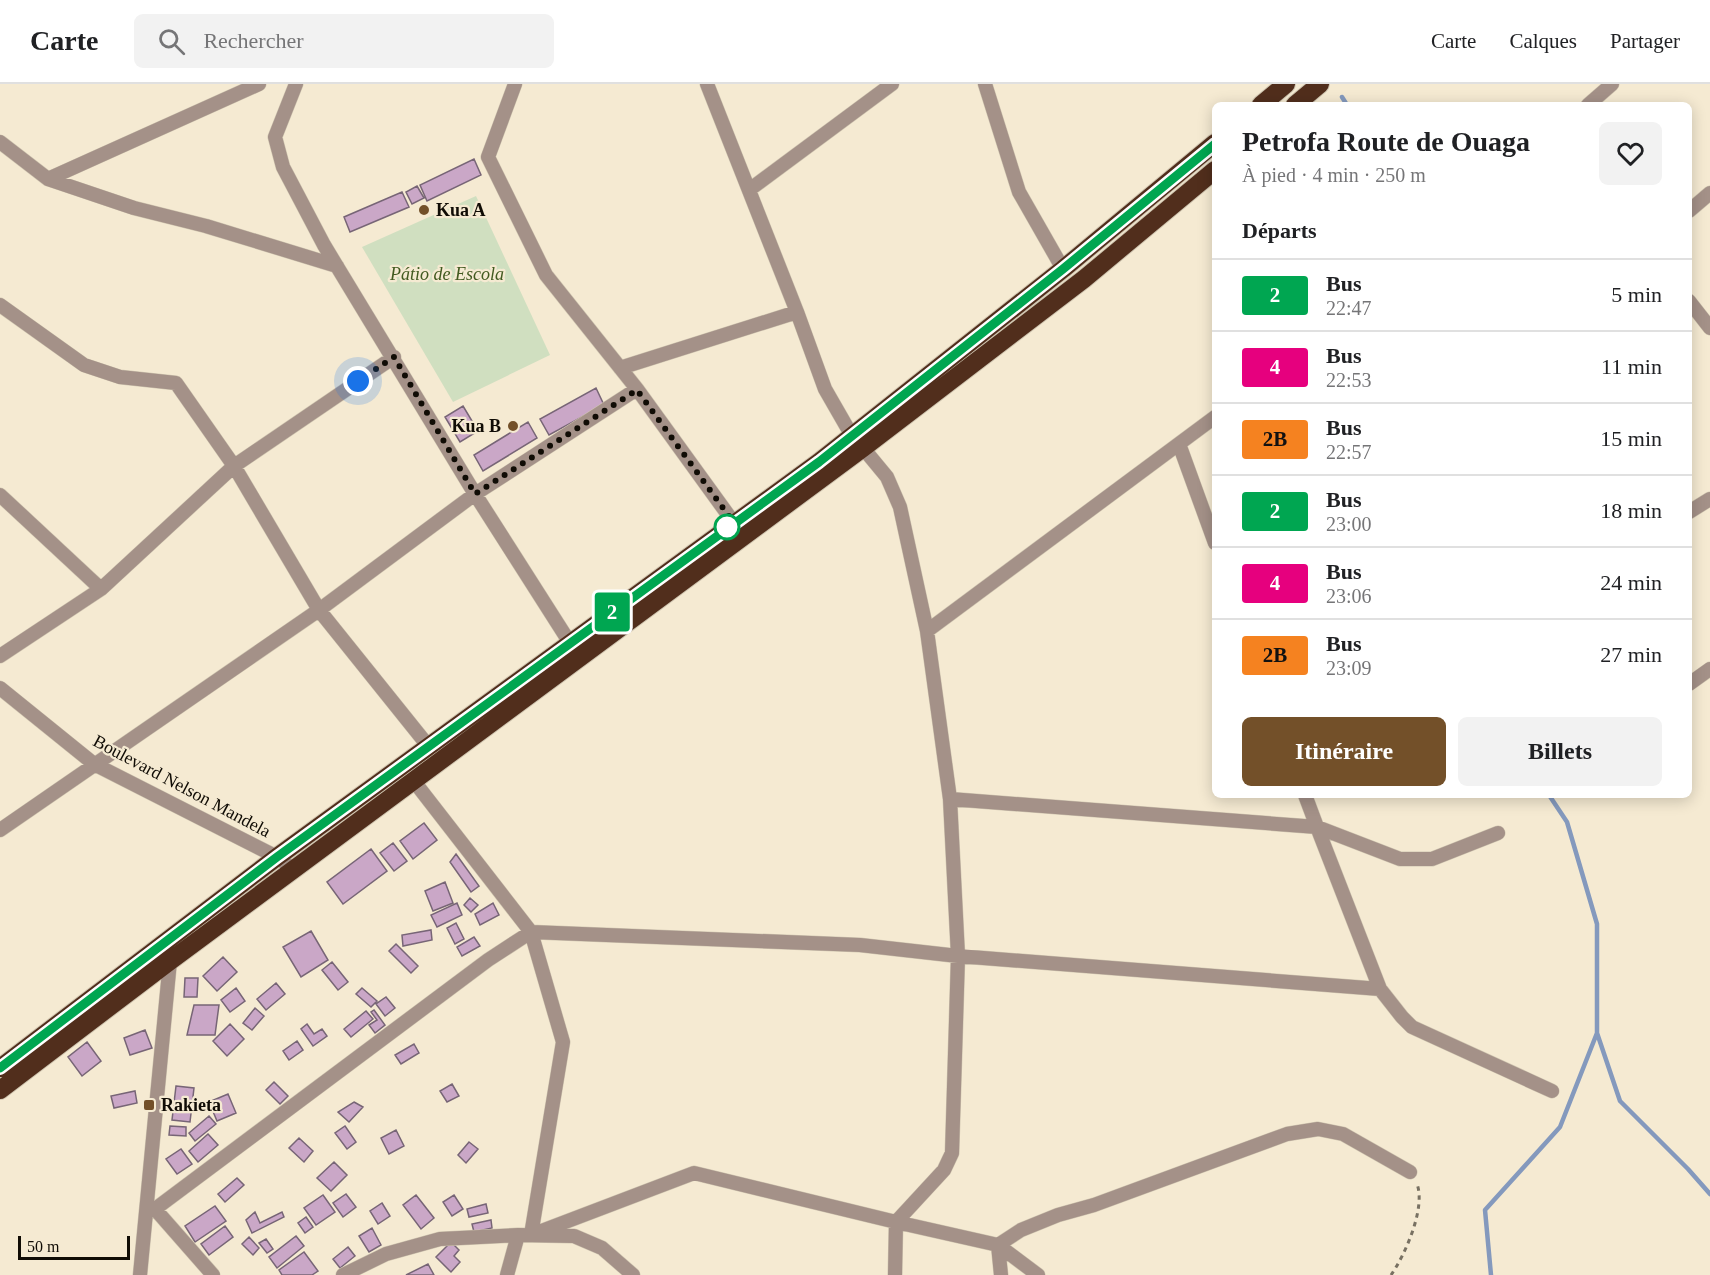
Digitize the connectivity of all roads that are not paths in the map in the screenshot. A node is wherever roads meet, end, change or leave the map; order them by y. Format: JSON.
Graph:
{"nodes":[{"id":1,"x":259,"y":84,"type":"edge"},
{"id":2,"x":296,"y":84,"type":"edge"},
{"id":3,"x":515,"y":84,"type":"edge"},
{"id":4,"x":707,"y":84,"type":"edge"},
{"id":5,"x":892,"y":84,"type":"edge"},
{"id":6,"x":985,"y":84,"type":"edge"},
{"id":7,"x":1286,"y":84,"type":"edge"},
{"id":8,"x":1320,"y":84,"type":"edge"},
{"id":9,"x":1612,"y":84,"type":"edge"},
{"id":10,"x":1265,"y":102,"type":"edge"},
{"id":11,"x":1298,"y":102,"type":"edge"},
{"id":12,"x":1591,"y":102,"type":"edge"},
{"id":13,"x":0,"y":142,"type":"edge"},
{"id":14,"x":1212,"y":145,"type":"edge"},
{"id":15,"x":1212,"y":172,"type":"edge"},
{"id":16,"x":48,"y":179,"type":"junction"},
{"id":17,"x":749,"y":190,"type":"junction"},
{"id":18,"x":1710,"y":193,"type":"edge"},
{"id":19,"x":1692,"y":208,"type":"edge"},
{"id":20,"x":337,"y":266,"type":"junction"},
{"id":21,"x":1063,"y":269,"type":"junction"},
{"id":22,"x":0,"y":305,"type":"edge"},
{"id":23,"x":1692,"y":305,"type":"edge"},
{"id":24,"x":797,"y":312,"type":"junction"},
{"id":25,"x":1710,"y":328,"type":"edge"},
{"id":26,"x":394,"y":357,"type":"junction"},
{"id":27,"x":620,"y":368,"type":"junction"},
{"id":28,"x":637,"y":390,"type":"junction"},
{"id":29,"x":1212,"y":419,"type":"edge"},
{"id":30,"x":857,"y":442,"type":"junction"},
{"id":31,"x":1179,"y":444,"type":"junction"},
{"id":32,"x":234,"y":466,"type":"junction"},
{"id":33,"x":475,"y":494,"type":"junction"},
{"id":34,"x":0,"y":495,"type":"edge"},
{"id":35,"x":1710,"y":499,"type":"edge"},
{"id":36,"x":779,"y":500,"type":"junction"},
{"id":37,"x":1692,"y":510,"type":"edge"},
{"id":38,"x":734,"y":523,"type":"junction"},
{"id":39,"x":1212,"y":535,"type":"edge"},
{"id":40,"x":102,"y":589,"type":"junction"},
{"id":41,"x":319,"y":610,"type":"junction"},
{"id":42,"x":927,"y":631,"type":"junction"},
{"id":43,"x":570,"y":644,"type":"junction"},
{"id":44,"x":0,"y":656,"type":"edge"},
{"id":45,"x":1710,"y":669,"type":"edge"},
{"id":46,"x":1692,"y":682,"type":"edge"},
{"id":47,"x":0,"y":688,"type":"edge"},
{"id":48,"x":429,"y":747,"type":"junction"},
{"id":49,"x":94,"y":764,"type":"junction"},
{"id":50,"x":413,"y":780,"type":"junction"},
{"id":51,"x":1306,"y":798,"type":"edge"},
{"id":52,"x":950,"y":799,"type":"junction"},
{"id":53,"x":1317,"y":826,"type":"junction"},
{"id":54,"x":0,"y":830,"type":"edge"},
{"id":55,"x":1498,"y":832,"type":"dead end"},
{"id":56,"x":277,"y":857,"type":"junction"},
{"id":57,"x":293,"y":869,"type":"junction"},
{"id":58,"x":531,"y":932,"type":"junction"},
{"id":59,"x":165,"y":953,"type":"junction"},
{"id":60,"x":958,"y":956,"type":"junction"},
{"id":61,"x":1380,"y":989,"type":"junction"},
{"id":62,"x":0,"y":1068,"type":"edge"},
{"id":63,"x":0,"y":1090,"type":"edge"},
{"id":64,"x":1552,"y":1091,"type":"dead end"},
{"id":65,"x":1410,"y":1172,"type":"road end"},
{"id":66,"x":151,"y":1207,"type":"junction"},
{"id":67,"x":896,"y":1222,"type":"junction"},
{"id":68,"x":524,"y":1235,"type":"junction"},
{"id":69,"x":998,"y":1245,"type":"junction"},
{"id":70,"x":140,"y":1275,"type":"edge"},
{"id":71,"x":213,"y":1275,"type":"edge"},
{"id":72,"x":343,"y":1275,"type":"edge"},
{"id":73,"x":507,"y":1275,"type":"edge"},
{"id":74,"x":633,"y":1275,"type":"edge"},
{"id":75,"x":895,"y":1275,"type":"edge"},
{"id":76,"x":1001,"y":1275,"type":"edge"},
{"id":77,"x":1038,"y":1275,"type":"edge"}],
"edges":[{"from":1,"to":16,"type":"street"},
{"from":2,"to":20,"type":"street"},
{"from":3,"to":27,"type":"street"},
{"from":4,"to":17,"type":"street"},
{"from":5,"to":17,"type":"street"},
{"from":6,"to":21,"type":"street"},
{"from":7,"to":10,"type":"highway"},
{"from":8,"to":11,"type":"highway"},
{"from":9,"to":12,"type":"street"},
{"from":13,"to":16,"type":"street"},
{"from":14,"to":21,"type":"highway"},
{"from":15,"to":30,"type":"highway"},
{"from":16,"to":20,"type":"street"},
{"from":17,"to":24,"type":"street"},
{"from":18,"to":19,"type":"street"},
{"from":20,"to":26,"type":"street"},
{"from":21,"to":30,"type":"highway"},
{"from":22,"to":32,"type":"street"},
{"from":23,"to":25,"type":"street"},
{"from":24,"to":27,"type":"street"},
{"from":24,"to":30,"type":"street"},
{"from":26,"to":32,"type":"street"},
{"from":26,"to":33,"type":"street"},
{"from":27,"to":28,"type":"street"},
{"from":28,"to":33,"type":"street"},
{"from":28,"to":38,"type":"street"},
{"from":29,"to":31,"type":"street"},
{"from":30,"to":36,"type":"highway"},
{"from":30,"to":42,"type":"street"},
{"from":31,"to":39,"type":"street"},
{"from":31,"to":42,"type":"street"},
{"from":32,"to":40,"type":"street"},
{"from":32,"to":41,"type":"street"},
{"from":33,"to":41,"type":"street"},
{"from":33,"to":43,"type":"street"},
{"from":34,"to":40,"type":"street"},
{"from":35,"to":37,"type":"street"},
{"from":36,"to":38,"type":"highway"},
{"from":36,"to":50,"type":"highway"},
{"from":38,"to":43,"type":"highway"},
{"from":40,"to":44,"type":"street"},
{"from":41,"to":48,"type":"street"},
{"from":41,"to":49,"type":"street"},
{"from":42,"to":52,"type":"street"},
{"from":43,"to":48,"type":"highway"},
{"from":45,"to":46,"type":"street"},
{"from":47,"to":49,"type":"street","name":"Boulevard Nelson Mandela"},
{"from":48,"to":56,"type":"highway"},
{"from":49,"to":54,"type":"street"},
{"from":49,"to":56,"type":"street","name":"Boulevard Nelson Mandela"},
{"from":50,"to":57,"type":"highway"},
{"from":50,"to":58,"type":"street"},
{"from":51,"to":53,"type":"street"},
{"from":52,"to":53,"type":"street"},
{"from":52,"to":60,"type":"street"},
{"from":53,"to":55,"type":"street"},
{"from":53,"to":61,"type":"street"},
{"from":56,"to":57,"type":"street","name":"Boulevard Nelson Mandela"},
{"from":56,"to":59,"type":"highway"},
{"from":57,"to":59,"type":"highway"},
{"from":58,"to":60,"type":"street"},
{"from":58,"to":66,"type":"street"},
{"from":58,"to":68,"type":"street"},
{"from":59,"to":62,"type":"highway"},
{"from":59,"to":63,"type":"highway"},
{"from":59,"to":66,"type":"street"},
{"from":60,"to":61,"type":"street"},
{"from":60,"to":67,"type":"street"},
{"from":61,"to":64,"type":"street"},
{"from":65,"to":69,"type":"street"},
{"from":66,"to":70,"type":"street"},
{"from":66,"to":71,"type":"street"},
{"from":67,"to":68,"type":"street"},
{"from":67,"to":69,"type":"street"},
{"from":67,"to":75,"type":"street"},
{"from":68,"to":72,"type":"street"},
{"from":68,"to":73,"type":"street"},
{"from":68,"to":74,"type":"street"},
{"from":69,"to":76,"type":"street"},
{"from":69,"to":77,"type":"street"}]}
